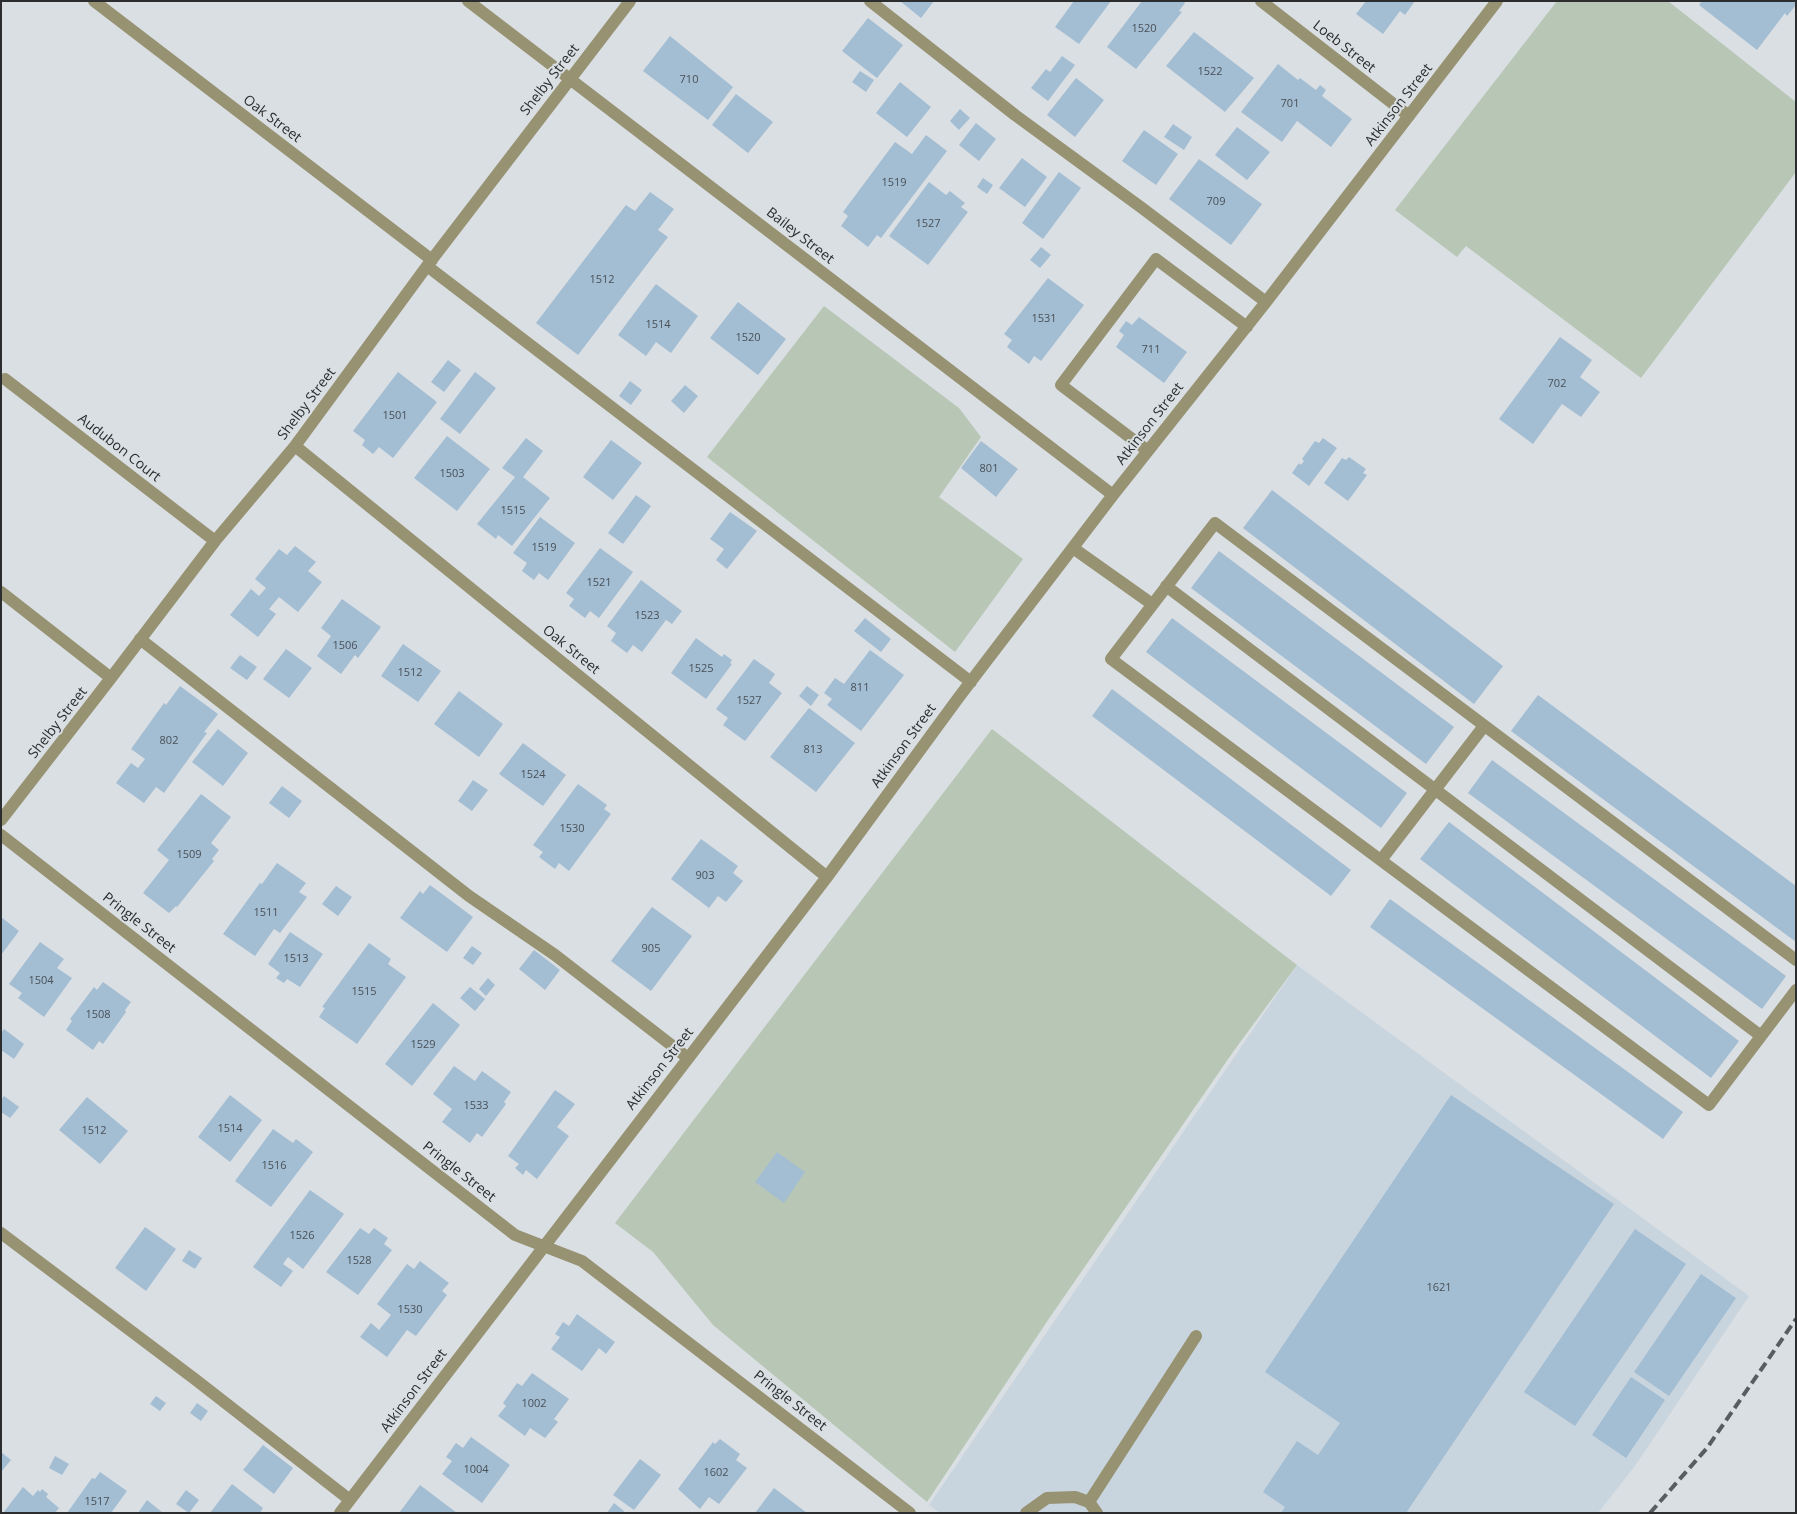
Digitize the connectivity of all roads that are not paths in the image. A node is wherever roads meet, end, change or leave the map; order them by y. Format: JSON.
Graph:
{"nodes":[{"id":1,"x":94,"y":1,"type":"edge"},
{"id":2,"x":468,"y":1,"type":"edge"},
{"id":3,"x":630,"y":1,"type":"edge"},
{"id":4,"x":870,"y":1,"type":"edge"},
{"id":5,"x":1261,"y":1,"type":"edge"},
{"id":6,"x":1497,"y":1,"type":"edge"},
{"id":7,"x":570,"y":79,"type":"junction"},
{"id":8,"x":1409,"y":116,"type":"junction"},
{"id":9,"x":430,"y":263,"type":"junction"},
{"id":10,"x":1266,"y":302,"type":"junction"},
{"id":11,"x":1247,"y":327,"type":"junction"},
{"id":12,"x":5,"y":379,"type":"dead end"},
{"id":13,"x":295,"y":446,"type":"junction"},
{"id":14,"x":1148,"y":451,"type":"junction"},
{"id":15,"x":1113,"y":495,"type":"junction"},
{"id":16,"x":215,"y":540,"type":"junction"},
{"id":17,"x":1073,"y":548,"type":"junction"},
{"id":18,"x":1166,"y":586,"type":"junction"},
{"id":19,"x":1,"y":592,"type":"edge"},
{"id":20,"x":1152,"y":604,"type":"junction"},
{"id":21,"x":140,"y":639,"type":"junction"},
{"id":22,"x":111,"y":678,"type":"junction"},
{"id":23,"x":971,"y":682,"type":"junction"},
{"id":24,"x":1484,"y":726,"type":"junction"},
{"id":25,"x":1435,"y":790,"type":"junction"},
{"id":26,"x":1,"y":820,"type":"edge"},
{"id":27,"x":1,"y":835,"type":"edge"},
{"id":28,"x":1381,"y":860,"type":"junction"},
{"id":29,"x":827,"y":877,"type":"junction"},
{"id":30,"x":1796,"y":960,"type":"edge"},
{"id":31,"x":1796,"y":990,"type":"edge"},
{"id":32,"x":1761,"y":1036,"type":"junction"},
{"id":33,"x":688,"y":1058,"type":"junction"},
{"id":34,"x":1,"y":1234,"type":"edge"},
{"id":35,"x":543,"y":1246,"type":"junction"},
{"id":36,"x":1196,"y":1336,"type":"dead end"},
{"id":37,"x":350,"y":1500,"type":"junction"},
{"id":38,"x":1089,"y":1502,"type":"junction"},
{"id":39,"x":340,"y":1513,"type":"edge"},
{"id":40,"x":910,"y":1513,"type":"edge"},
{"id":41,"x":1026,"y":1513,"type":"edge"},
{"id":42,"x":1097,"y":1513,"type":"edge"}],
"edges":[{"from":1,"to":9,"type":"street","name":"Oak Street"},
{"from":2,"to":7,"type":"street","name":"Bailey Street"},
{"from":3,"to":7,"type":"street","name":"Shelby Street"},
{"from":4,"to":10,"type":"street"},
{"from":5,"to":8,"type":"street","name":"Loeb Street"},
{"from":6,"to":8,"type":"street","name":"Atkinson Street"},
{"from":7,"to":9,"type":"street","name":"Shelby Street"},
{"from":7,"to":15,"type":"street","name":"Bailey Street"},
{"from":8,"to":10,"type":"street","name":"Atkinson Street"},
{"from":9,"to":13,"type":"street","name":"Shelby Street"},
{"from":9,"to":23,"type":"street","name":"Oak Street"},
{"from":10,"to":11,"type":"street","name":"Atkinson Street"},
{"from":11,"to":14,"type":"street","name":"Atkinson Street"},
{"from":11,"to":14,"type":"street"},
{"from":12,"to":16,"type":"street","name":"Audubon Court"},
{"from":13,"to":16,"type":"street","name":"Shelby Street"},
{"from":13,"to":29,"type":"street","name":"Oak Street"},
{"from":14,"to":15,"type":"street","name":"Atkinson Street"},
{"from":15,"to":17,"type":"street","name":"Atkinson Street"},
{"from":16,"to":21,"type":"street","name":"Shelby Street"},
{"from":17,"to":20,"type":"street"},
{"from":17,"to":23,"type":"street","name":"Atkinson Street"},
{"from":18,"to":20,"type":"street"},
{"from":18,"to":24,"type":"street"},
{"from":18,"to":25,"type":"street"},
{"from":19,"to":22,"type":"street"},
{"from":20,"to":28,"type":"street"},
{"from":21,"to":22,"type":"street","name":"Shelby Street"},
{"from":21,"to":33,"type":"street"},
{"from":22,"to":26,"type":"street","name":"Shelby Street"},
{"from":23,"to":29,"type":"street","name":"Atkinson Street"},
{"from":24,"to":25,"type":"street"},
{"from":24,"to":30,"type":"street"},
{"from":25,"to":28,"type":"street"},
{"from":25,"to":32,"type":"street"},
{"from":27,"to":35,"type":"street","name":"Pringle Street"},
{"from":28,"to":32,"type":"street"},
{"from":29,"to":33,"type":"street","name":"Atkinson Street"},
{"from":31,"to":32,"type":"street"},
{"from":33,"to":35,"type":"street","name":"Atkinson Street"},
{"from":34,"to":37,"type":"street"},
{"from":35,"to":37,"type":"street","name":"Atkinson Street"},
{"from":35,"to":40,"type":"street","name":"Pringle Street"},
{"from":36,"to":38,"type":"street"},
{"from":37,"to":39,"type":"street","name":"Atkinson Street"},
{"from":38,"to":41,"type":"street"},
{"from":38,"to":42,"type":"street"}]}
